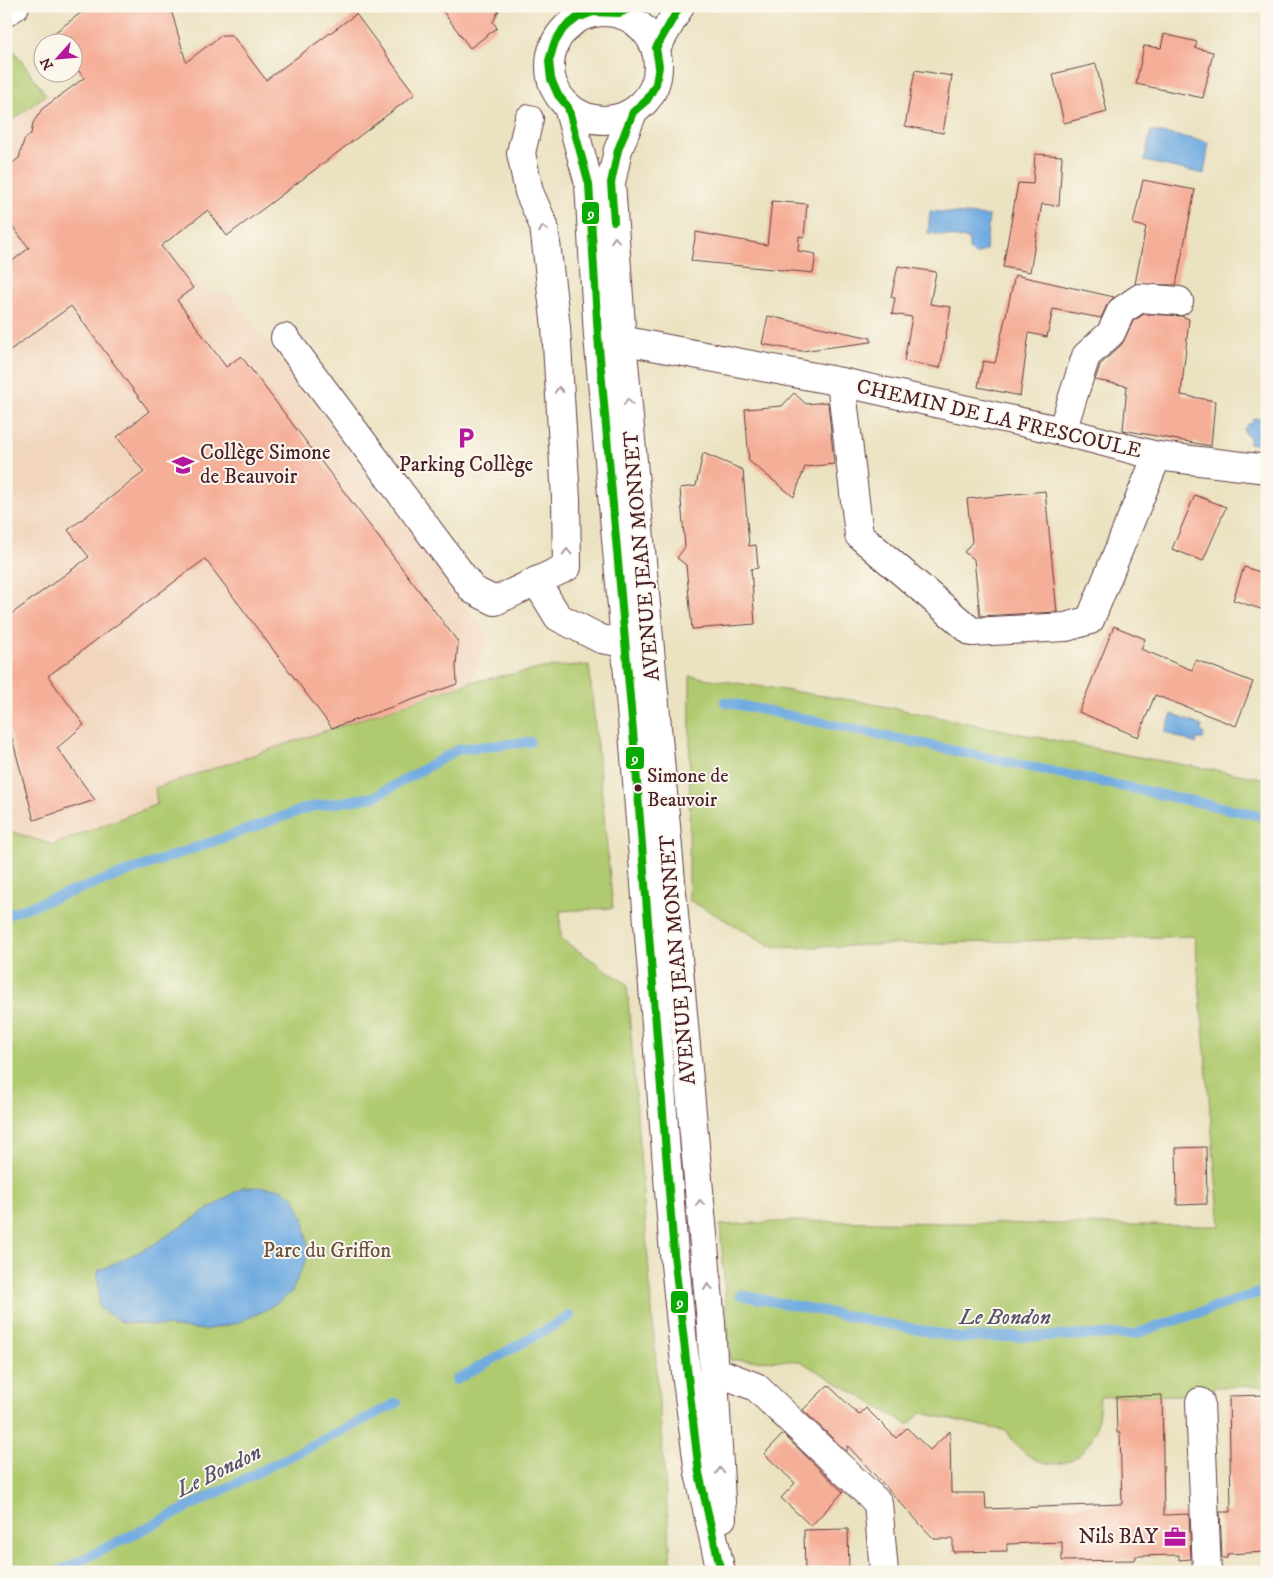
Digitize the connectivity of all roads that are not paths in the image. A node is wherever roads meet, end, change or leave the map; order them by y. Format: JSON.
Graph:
{"nodes":[{"id":1,"x":14,"y":6,"type":"edge"},
{"id":2,"x":680,"y":6,"type":"edge"},
{"id":3,"x":617,"y":9,"type":"edge"},
{"id":4,"x":6,"y":12,"type":"edge"},
{"id":5,"x":566,"y":18,"type":"edge"},
{"id":6,"x":656,"y":48,"type":"junction"},
{"id":7,"x":568,"y":107,"type":"junction"},
{"id":8,"x":633,"y":112,"type":"junction"},
{"id":9,"x":529,"y":119,"type":"dead end"},
{"id":10,"x":1179,"y":301,"type":"dead end"},
{"id":11,"x":285,"y":338,"type":"dead end"},
{"id":12,"x":610,"y":338,"type":"junction"},
{"id":13,"x":841,"y":382,"type":"junction"},
{"id":14,"x":1062,"y":431,"type":"junction"},
{"id":15,"x":1158,"y":456,"type":"junction"},
{"id":16,"x":1267,"y":469,"type":"edge"},
{"id":17,"x":536,"y":581,"type":"junction"},
{"id":18,"x":612,"y":641,"type":"junction"},
{"id":19,"x":646,"y":730,"type":"junction"},
{"id":20,"x":715,"y":1371,"type":"junction"},
{"id":21,"x":1200,"y":1402,"type":"dead end"},
{"id":22,"x":722,"y":1572,"type":"edge"},
{"id":23,"x":884,"y":1572,"type":"edge"},
{"id":24,"x":1207,"y":1572,"type":"edge"}],
"edges":[{"from":1,"to":4,"type":"street"},
{"from":2,"to":6,"type":"street"},
{"from":3,"to":5,"type":"street"},
{"from":3,"to":6,"type":"street"},
{"from":5,"to":7,"type":"street"},
{"from":6,"to":8,"type":"street"},
{"from":7,"to":8,"type":"street"},
{"from":7,"to":12,"type":"street","name":"AVENUE JEAN MONNET"},
{"from":12,"to":8,"type":"street","name":"AVENUE JEAN MONNET","one_way":true},
{"from":17,"to":9,"type":"street","one_way":true},
{"from":10,"to":14,"type":"street"},
{"from":11,"to":17,"type":"street"},
{"from":12,"to":13,"type":"street","name":"CHEMIN DE LA FRESCOULE"},
{"from":12,"to":18,"type":"street","name":"AVENUE JEAN MONNET"},
{"from":19,"to":12,"type":"street","name":"AVENUE JEAN MONNET","one_way":true},
{"from":13,"to":14,"type":"street","name":"CHEMIN DE LA FRESCOULE"},
{"from":13,"to":15,"type":"street","name":"CHEMIN DE LA FRESCOULE"},
{"from":14,"to":15,"type":"street","name":"CHEMIN DE LA FRESCOULE"},
{"from":15,"to":16,"type":"street","name":"CHEMIN DE LA FRESCOULE"},
{"from":17,"to":18,"type":"street"},
{"from":18,"to":19,"type":"street","name":"AVENUE JEAN MONNET"},
{"from":20,"to":19,"type":"street","name":"AVENUE JEAN MONNET","one_way":true},
{"from":19,"to":22,"type":"street","name":"AVENUE JEAN MONNET"},
{"from":22,"to":20,"type":"street","name":"AVENUE JEAN MONNET","one_way":true},
{"from":20,"to":23,"type":"street"},
{"from":21,"to":24,"type":"street"}]}
